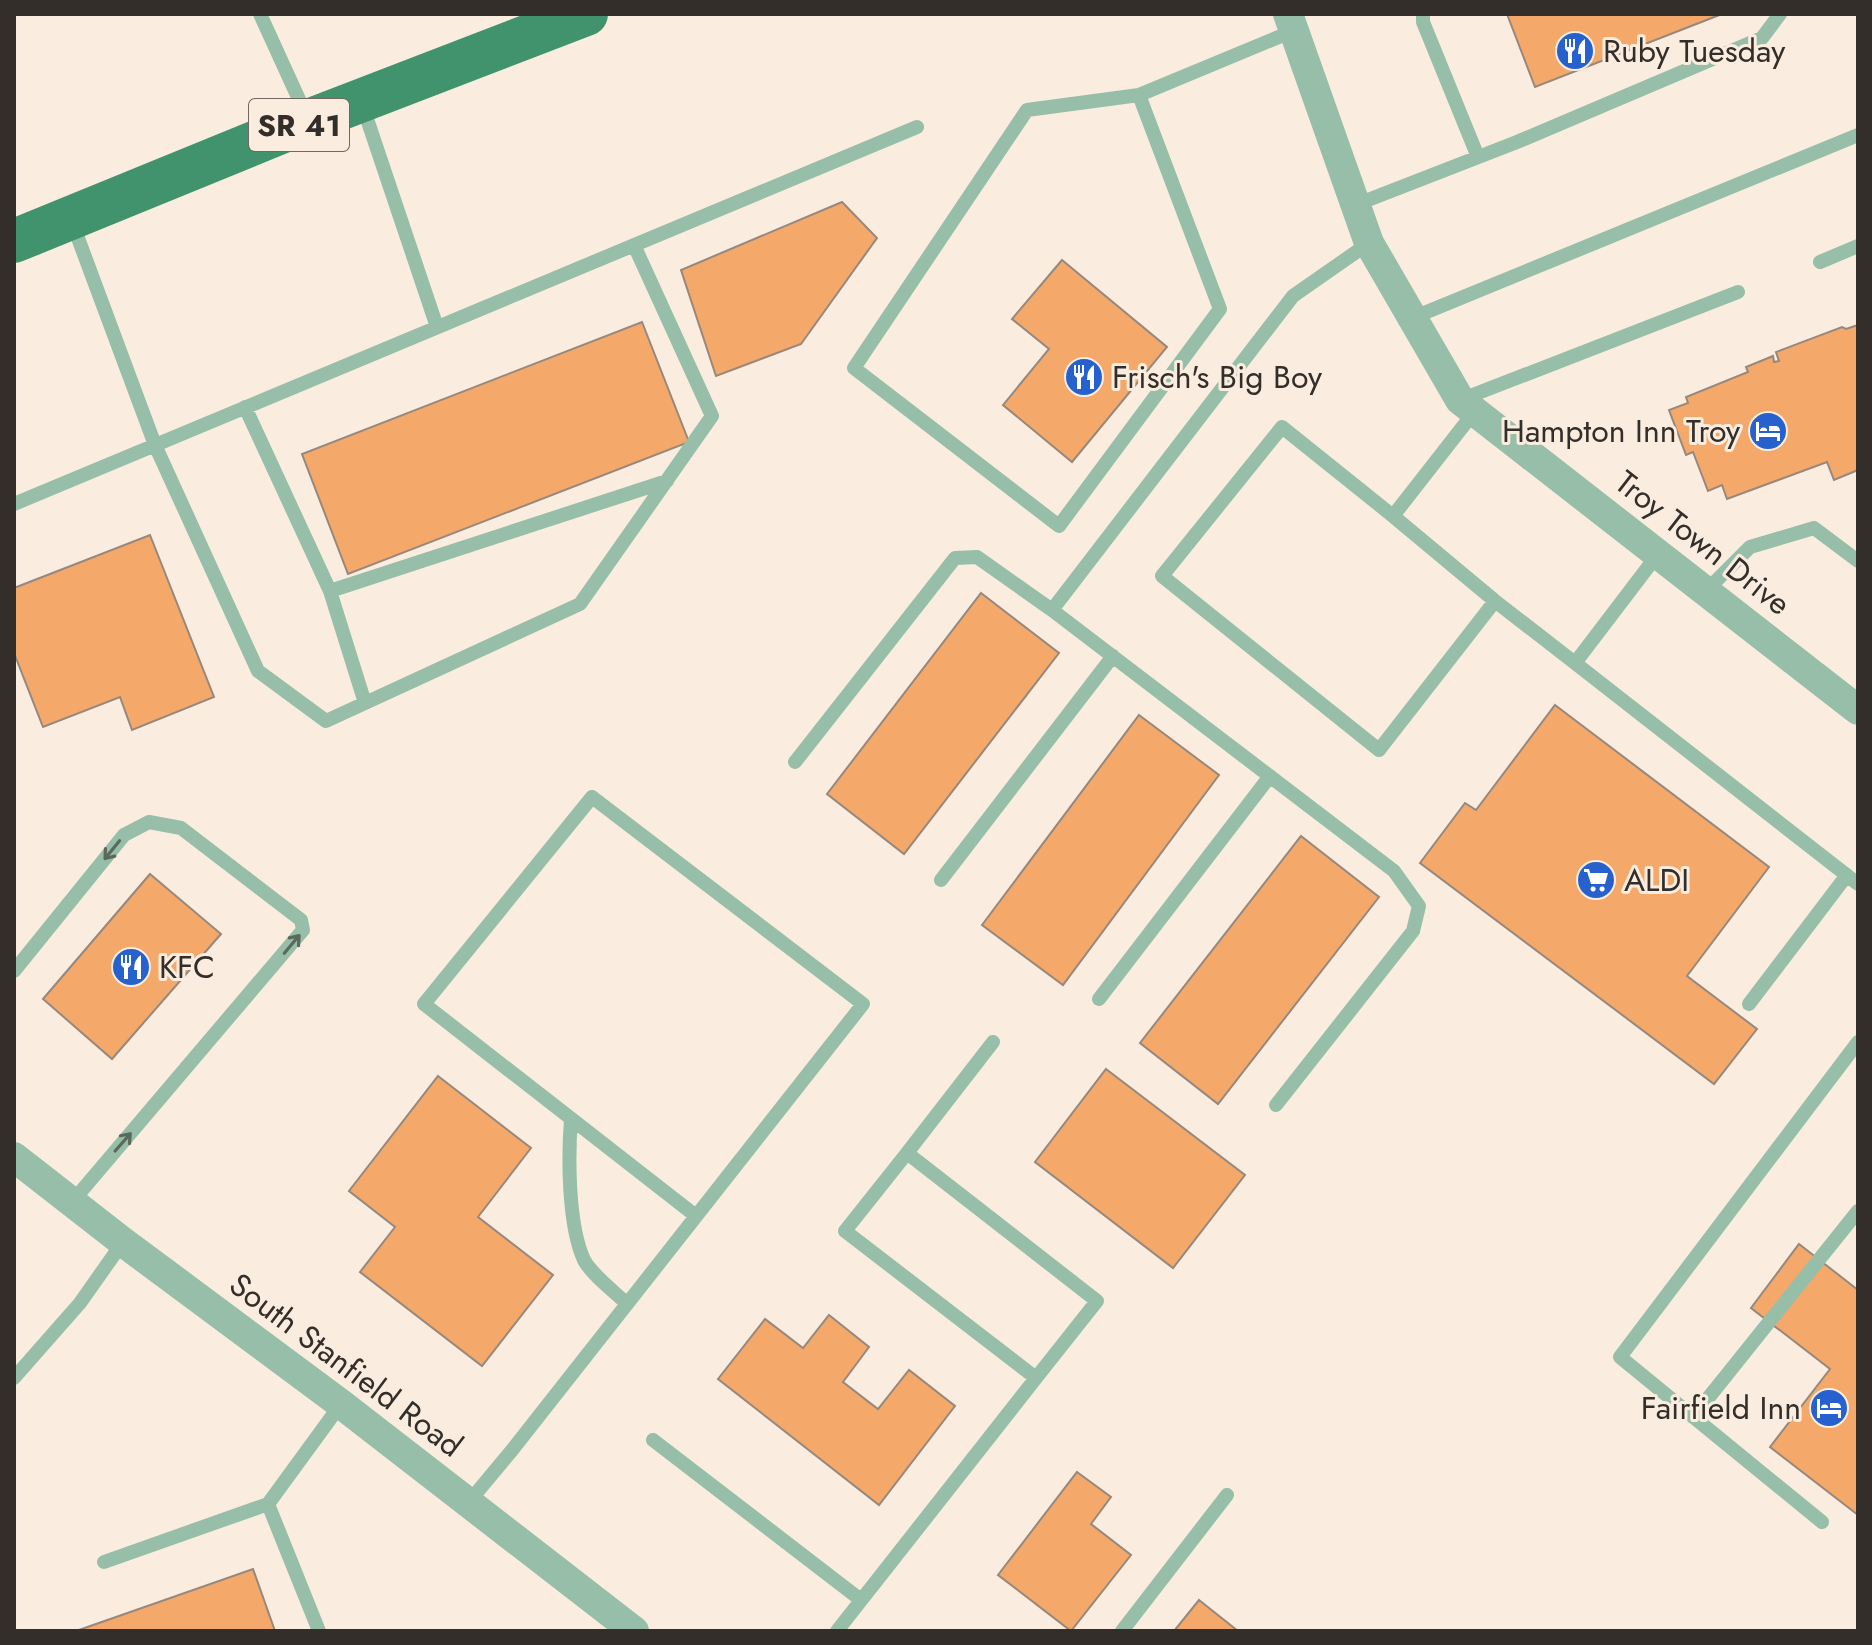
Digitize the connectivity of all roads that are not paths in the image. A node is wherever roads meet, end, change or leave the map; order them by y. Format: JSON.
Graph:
{"nodes":[{"id":1,"x":260,"y":14,"type":"edge"},
{"id":2,"x":586,"y":14,"type":"edge"},
{"id":3,"x":1423,"y":14,"type":"edge"},
{"id":4,"x":1780,"y":14,"type":"edge"},
{"id":5,"x":1290,"y":22,"type":"edge"},
{"id":6,"x":1139,"y":95,"type":"junction"},
{"id":7,"x":361,"y":101,"type":"junction"},
{"id":8,"x":308,"y":121,"type":"junction"},
{"id":9,"x":917,"y":127,"type":"dead end"},
{"id":10,"x":1858,"y":135,"type":"edge"},
{"id":11,"x":1478,"y":157,"type":"junction"},
{"id":12,"x":1355,"y":205,"type":"junction"},
{"id":13,"x":70,"y":218,"type":"junction"},
{"id":14,"x":14,"y":241,"type":"edge"},
{"id":15,"x":1369,"y":243,"type":"junction"},
{"id":16,"x":634,"y":245,"type":"junction"},
{"id":17,"x":1858,"y":246,"type":"edge"},
{"id":18,"x":1820,"y":262,"type":"dead end"},
{"id":19,"x":1738,"y":292,"type":"dead end"},
{"id":20,"x":1412,"y":318,"type":"junction"},
{"id":21,"x":437,"y":327,"type":"junction"},
{"id":22,"x":1468,"y":405,"type":"junction"},
{"id":23,"x":245,"y":407,"type":"junction"},
{"id":24,"x":155,"y":445,"type":"junction"},
{"id":25,"x":667,"y":480,"type":"junction"},
{"id":26,"x":14,"y":504,"type":"edge"},
{"id":27,"x":1393,"y":516,"type":"junction"},
{"id":28,"x":1658,"y":554,"type":"junction"},
{"id":29,"x":1858,"y":561,"type":"edge"},
{"id":30,"x":330,"y":591,"type":"junction"},
{"id":31,"x":1706,"y":591,"type":"junction"},
{"id":32,"x":1495,"y":601,"type":"junction"},
{"id":33,"x":1052,"y":610,"type":"junction"},
{"id":34,"x":1113,"y":656,"type":"junction"},
{"id":35,"x":1575,"y":663,"type":"junction"},
{"id":36,"x":365,"y":703,"type":"junction"},
{"id":37,"x":1858,"y":710,"type":"edge"},
{"id":38,"x":795,"y":762,"type":"dead end"},
{"id":39,"x":1270,"y":776,"type":"junction"},
{"id":40,"x":1852,"y":879,"type":"edge"},
{"id":41,"x":941,"y":880,"type":"dead end"},
{"id":42,"x":14,"y":971,"type":"edge"},
{"id":43,"x":1099,"y":999,"type":"dead end"},
{"id":44,"x":1749,"y":1004,"type":"dead end"},
{"id":45,"x":993,"y":1042,"type":"dead end"},
{"id":46,"x":1858,"y":1042,"type":"edge"},
{"id":47,"x":1276,"y":1105,"type":"dead end"},
{"id":48,"x":571,"y":1119,"type":"junction"},
{"id":49,"x":907,"y":1153,"type":"junction"},
{"id":50,"x":14,"y":1157,"type":"edge"},
{"id":51,"x":72,"y":1202,"type":"junction"},
{"id":52,"x":1858,"y":1211,"type":"edge"},
{"id":53,"x":696,"y":1216,"type":"junction"},
{"id":54,"x":123,"y":1242,"type":"junction"},
{"id":55,"x":627,"y":1304,"type":"junction"},
{"id":56,"x":14,"y":1378,"type":"edge"},
{"id":57,"x":1036,"y":1378,"type":"junction"},
{"id":58,"x":341,"y":1404,"type":"junction"},
{"id":59,"x":1693,"y":1417,"type":"junction"},
{"id":60,"x":653,"y":1440,"type":"dead end"},
{"id":61,"x":1227,"y":1495,"type":"dead end"},
{"id":62,"x":268,"y":1504,"type":"junction"},
{"id":63,"x":468,"y":1504,"type":"junction"},
{"id":64,"x":1822,"y":1522,"type":"dead end"},
{"id":65,"x":104,"y":1562,"type":"dead end"},
{"id":66,"x":861,"y":1600,"type":"junction"},
{"id":67,"x":319,"y":1631,"type":"edge"},
{"id":68,"x":634,"y":1631,"type":"edge"},
{"id":69,"x":837,"y":1631,"type":"edge"},
{"id":70,"x":1122,"y":1631,"type":"edge"}],
"edges":[{"from":1,"to":8,"type":"lane"},
{"from":2,"to":7,"type":"main road","number":"SR 41"},
{"from":3,"to":11,"type":"lane"},
{"from":4,"to":11,"type":"lane"},
{"from":5,"to":6,"type":"lane"},
{"from":5,"to":12,"type":"street","name":"Troy Town Drive"},
{"from":6,"to":6,"type":"lane"},
{"from":7,"to":8,"type":"main road","number":"SR 41"},
{"from":7,"to":21,"type":"lane"},
{"from":8,"to":13,"type":"main road","number":"SR 41"},
{"from":9,"to":16,"type":"lane"},
{"from":10,"to":20,"type":"lane"},
{"from":11,"to":12,"type":"lane"},
{"from":12,"to":15,"type":"street","name":"Troy Town Drive"},
{"from":13,"to":14,"type":"main road","number":"SR 41"},
{"from":13,"to":24,"type":"lane"},
{"from":15,"to":20,"type":"street","name":"Troy Town Drive"},
{"from":15,"to":33,"type":"lane"},
{"from":16,"to":21,"type":"lane"},
{"from":16,"to":25,"type":"lane"},
{"from":17,"to":18,"type":"lane"},
{"from":19,"to":22,"type":"lane"},
{"from":20,"to":22,"type":"street","name":"Troy Town Drive"},
{"from":21,"to":23,"type":"lane"},
{"from":22,"to":27,"type":"lane"},
{"from":22,"to":28,"type":"street","name":"Troy Town Drive"},
{"from":23,"to":24,"type":"lane"},
{"from":23,"to":30,"type":"lane"},
{"from":24,"to":26,"type":"lane"},
{"from":24,"to":36,"type":"lane"},
{"from":25,"to":30,"type":"lane"},
{"from":25,"to":36,"type":"lane"},
{"from":27,"to":32,"type":"lane"},
{"from":27,"to":32,"type":"lane"},
{"from":28,"to":31,"type":"street","name":"Troy Town Drive"},
{"from":28,"to":35,"type":"lane"},
{"from":29,"to":31,"type":"lane"},
{"from":30,"to":36,"type":"lane"},
{"from":31,"to":37,"type":"street","name":"Troy Town Drive"},
{"from":32,"to":35,"type":"lane"},
{"from":33,"to":34,"type":"lane"},
{"from":33,"to":38,"type":"lane"},
{"from":34,"to":39,"type":"lane"},
{"from":34,"to":41,"type":"lane"},
{"from":35,"to":40,"type":"lane"},
{"from":39,"to":43,"type":"lane"},
{"from":39,"to":47,"type":"lane"},
{"from":40,"to":44,"type":"lane"},
{"from":51,"to":42,"type":"lane","one_way":true},
{"from":45,"to":49,"type":"lane"},
{"from":46,"to":59,"type":"lane"},
{"from":48,"to":53,"type":"lane"},
{"from":48,"to":53,"type":"lane"},
{"from":48,"to":55,"type":"lane"},
{"from":49,"to":57,"type":"lane"},
{"from":49,"to":57,"type":"lane"},
{"from":50,"to":51,"type":"street","name":"South Stanfield Road"},
{"from":51,"to":54,"type":"street","name":"South Stanfield Road"},
{"from":52,"to":59,"type":"lane"},
{"from":53,"to":55,"type":"lane"},
{"from":54,"to":56,"type":"lane"},
{"from":54,"to":58,"type":"street","name":"South Stanfield Road"},
{"from":55,"to":63,"type":"lane"},
{"from":57,"to":66,"type":"lane"},
{"from":58,"to":62,"type":"lane"},
{"from":58,"to":63,"type":"street","name":"South Stanfield Road"},
{"from":59,"to":64,"type":"lane"},
{"from":60,"to":66,"type":"lane"},
{"from":61,"to":70,"type":"lane"},
{"from":62,"to":65,"type":"lane"},
{"from":62,"to":67,"type":"lane"},
{"from":63,"to":68,"type":"street","name":"South Stanfield Road"},
{"from":66,"to":69,"type":"lane"}]}
